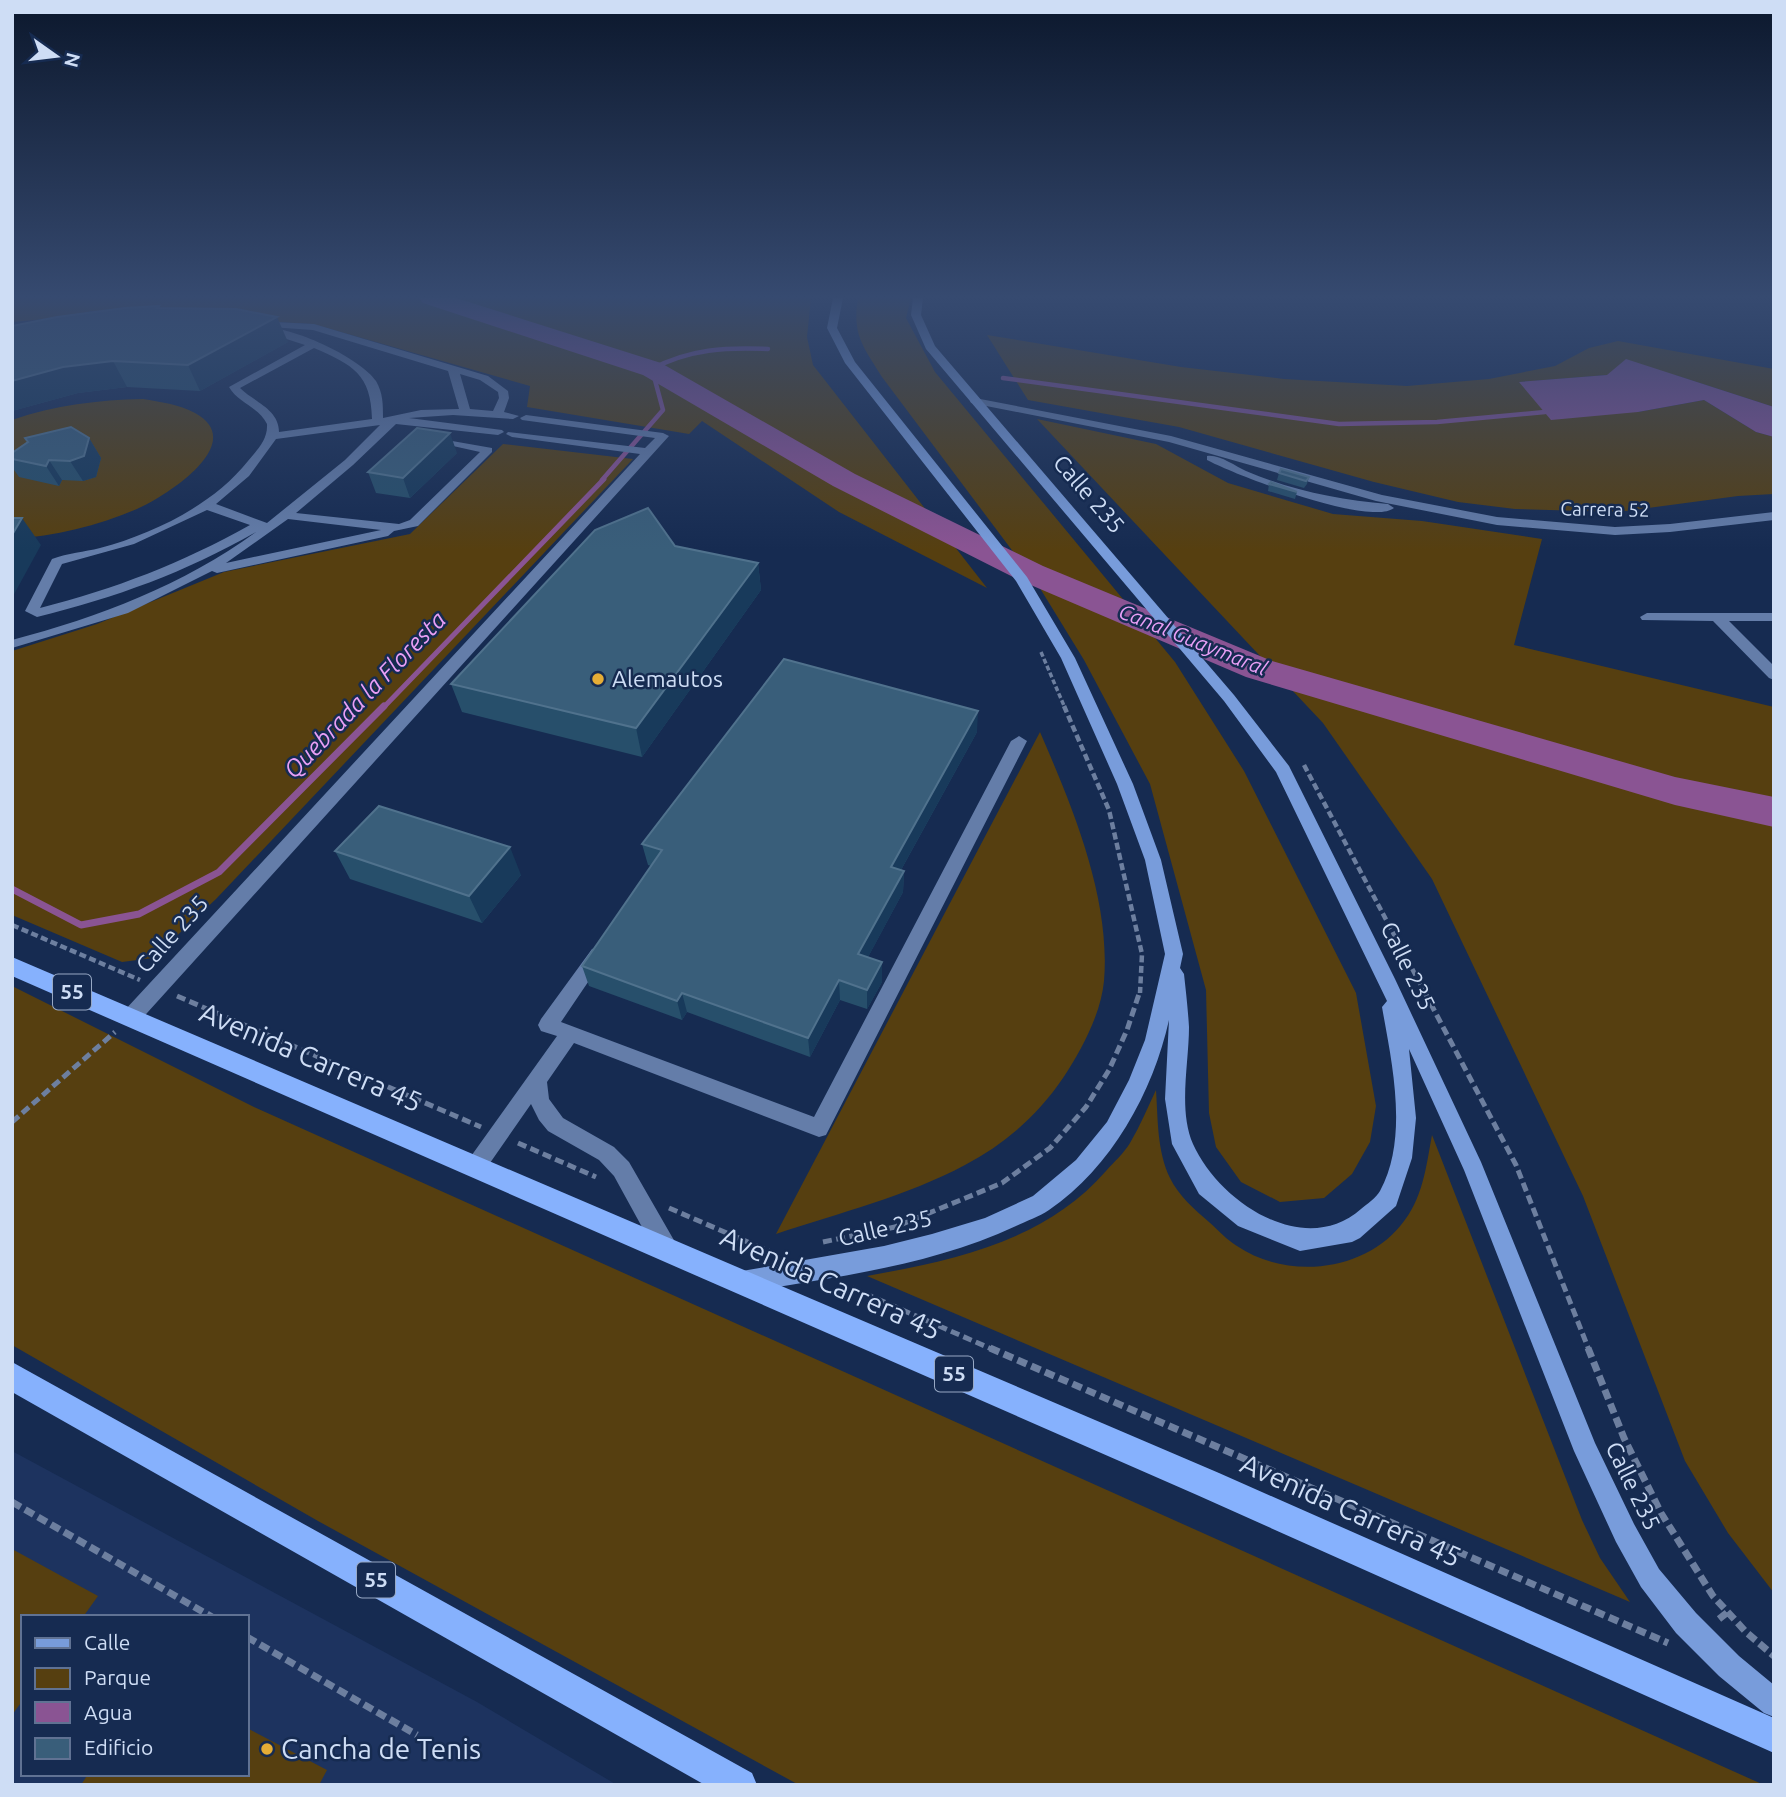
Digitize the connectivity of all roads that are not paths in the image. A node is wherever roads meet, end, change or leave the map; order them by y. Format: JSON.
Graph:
{"nodes":[{"id":1,"x":243,"y":382,"type":"edge"},
{"id":2,"x":369,"y":382,"type":"edge"},
{"id":3,"x":457,"y":382,"type":"edge"},
{"id":4,"x":490,"y":382,"type":"edge"},
{"id":5,"x":865,"y":382,"type":"edge"},
{"id":6,"x":959,"y":382,"type":"edge"},
{"id":7,"x":975,"y":401,"type":"junction"},
{"id":8,"x":466,"y":412,"type":"junction"},
{"id":9,"x":1033,"y":412,"type":"junction"},
{"id":10,"x":497,"y":414,"type":"junction"},
{"id":11,"x":513,"y":416,"type":"dead end"},
{"id":12,"x":526,"y":418,"type":"dead end"},
{"id":13,"x":393,"y":420,"type":"junction"},
{"id":14,"x":378,"y":422,"type":"junction"},
{"id":15,"x":993,"y":423,"type":"junction"},
{"id":16,"x":498,"y":432,"type":"dead end"},
{"id":17,"x":512,"y":434,"type":"dead end"},
{"id":18,"x":272,"y":436,"type":"junction"},
{"id":19,"x":439,"y":440,"type":"edge"},
{"id":20,"x":1190,"y":445,"type":"junction"},
{"id":21,"x":648,"y":452,"type":"junction"},
{"id":22,"x":1245,"y":461,"type":"junction"},
{"id":23,"x":1236,"y":472,"type":"junction"},
{"id":24,"x":206,"y":505,"type":"junction"},
{"id":25,"x":1437,"y":511,"type":"junction"},
{"id":26,"x":285,"y":515,"type":"junction"},
{"id":27,"x":1772,"y":518,"type":"edge"},
{"id":28,"x":264,"y":526,"type":"junction"},
{"id":29,"x":400,"y":528,"type":"junction"},
{"id":30,"x":206,"y":571,"type":"junction"},
{"id":31,"x":1647,"y":617,"type":"dead end"},
{"id":32,"x":1774,"y":617,"type":"edge"},
{"id":33,"x":1717,"y":618,"type":"junction"},
{"id":34,"x":12,"y":644,"type":"edge"},
{"id":35,"x":1774,"y":675,"type":"edge"},
{"id":36,"x":1019,"y":741,"type":"dead end"},
{"id":37,"x":611,"y":935,"type":"edge"},
{"id":38,"x":1174,"y":954,"type":"junction"},
{"id":39,"x":12,"y":966,"type":"edge"},
{"id":40,"x":1386,"y":979,"type":"junction"},
{"id":41,"x":131,"y":1017,"type":"junction"},
{"id":42,"x":570,"y":1033,"type":"junction"},
{"id":43,"x":536,"y":1079,"type":"junction"},
{"id":44,"x":476,"y":1166,"type":"junction"},
{"id":45,"x":667,"y":1250,"type":"junction"},
{"id":46,"x":742,"y":1282,"type":"junction"},
{"id":47,"x":12,"y":1376,"type":"edge"},
{"id":48,"x":1774,"y":1703,"type":"edge"},
{"id":49,"x":1774,"y":1736,"type":"edge"},
{"id":50,"x":740,"y":1785,"type":"edge"}],
"edges":[{"from":1,"to":18,"type":"street"},
{"from":2,"to":14,"type":"street"},
{"from":3,"to":8,"type":"street"},
{"from":4,"to":10,"type":"street"},
{"from":5,"to":38,"type":"main road","name":"Calle 235"},
{"from":6,"to":7,"type":"main road","name":"Calle 235"},
{"from":7,"to":9,"type":"street","name":"Carrera 52"},
{"from":7,"to":15,"type":"main road","name":"Calle 235"},
{"from":8,"to":10,"type":"street"},
{"from":8,"to":13,"type":"street"},
{"from":9,"to":15,"type":"street","name":"Carrera 52"},
{"from":9,"to":20,"type":"street","name":"Carrera 52"},
{"from":10,"to":11,"type":"street"},
{"from":12,"to":21,"type":"street","name":"Calle 235"},
{"from":13,"to":14,"type":"street"},
{"from":13,"to":16,"type":"street"},
{"from":13,"to":26,"type":"street"},
{"from":14,"to":18,"type":"street"},
{"from":15,"to":40,"type":"main road","name":"Calle 235"},
{"from":17,"to":21,"type":"street"},
{"from":18,"to":24,"type":"street"},
{"from":19,"to":29,"type":"street"},
{"from":20,"to":22,"type":"street","name":"Carrera 52"},
{"from":20,"to":23,"type":"street","name":"Carrera 52"},
{"from":21,"to":41,"type":"street","name":"Calle 235"},
{"from":22,"to":23,"type":"street"},
{"from":22,"to":25,"type":"street","name":"Carrera 52"},
{"from":23,"to":25,"type":"street","name":"Carrera 52"},
{"from":24,"to":28,"type":"street"},
{"from":24,"to":28,"type":"street"},
{"from":25,"to":27,"type":"street","name":"Carrera 52"},
{"from":26,"to":28,"type":"street"},
{"from":26,"to":29,"type":"street"},
{"from":28,"to":30,"type":"street"},
{"from":29,"to":30,"type":"street"},
{"from":30,"to":34,"type":"street"},
{"from":31,"to":33,"type":"street"},
{"from":32,"to":33,"type":"street"},
{"from":33,"to":35,"type":"street"},
{"from":36,"to":42,"type":"street"},
{"from":37,"to":42,"type":"street"},
{"from":38,"to":40,"type":"main road"},
{"from":38,"to":46,"type":"main road","name":"Calle 235"},
{"from":39,"to":41,"type":"highway","name":"Avenida Carrera 45","number":"55"},
{"from":40,"to":48,"type":"main road","name":"Calle 235"},
{"from":41,"to":44,"type":"highway","name":"Avenida Carrera 45","number":"55"},
{"from":42,"to":43,"type":"street"},
{"from":43,"to":44,"type":"street"},
{"from":43,"to":45,"type":"street"},
{"from":44,"to":45,"type":"highway","name":"Avenida Carrera 45","number":"55"},
{"from":45,"to":46,"type":"highway","name":"Avenida Carrera 45","number":"55"},
{"from":46,"to":49,"type":"highway","name":"Avenida Carrera 45","number":"55"},
{"from":47,"to":50,"type":"highway","number":"55"}]}
